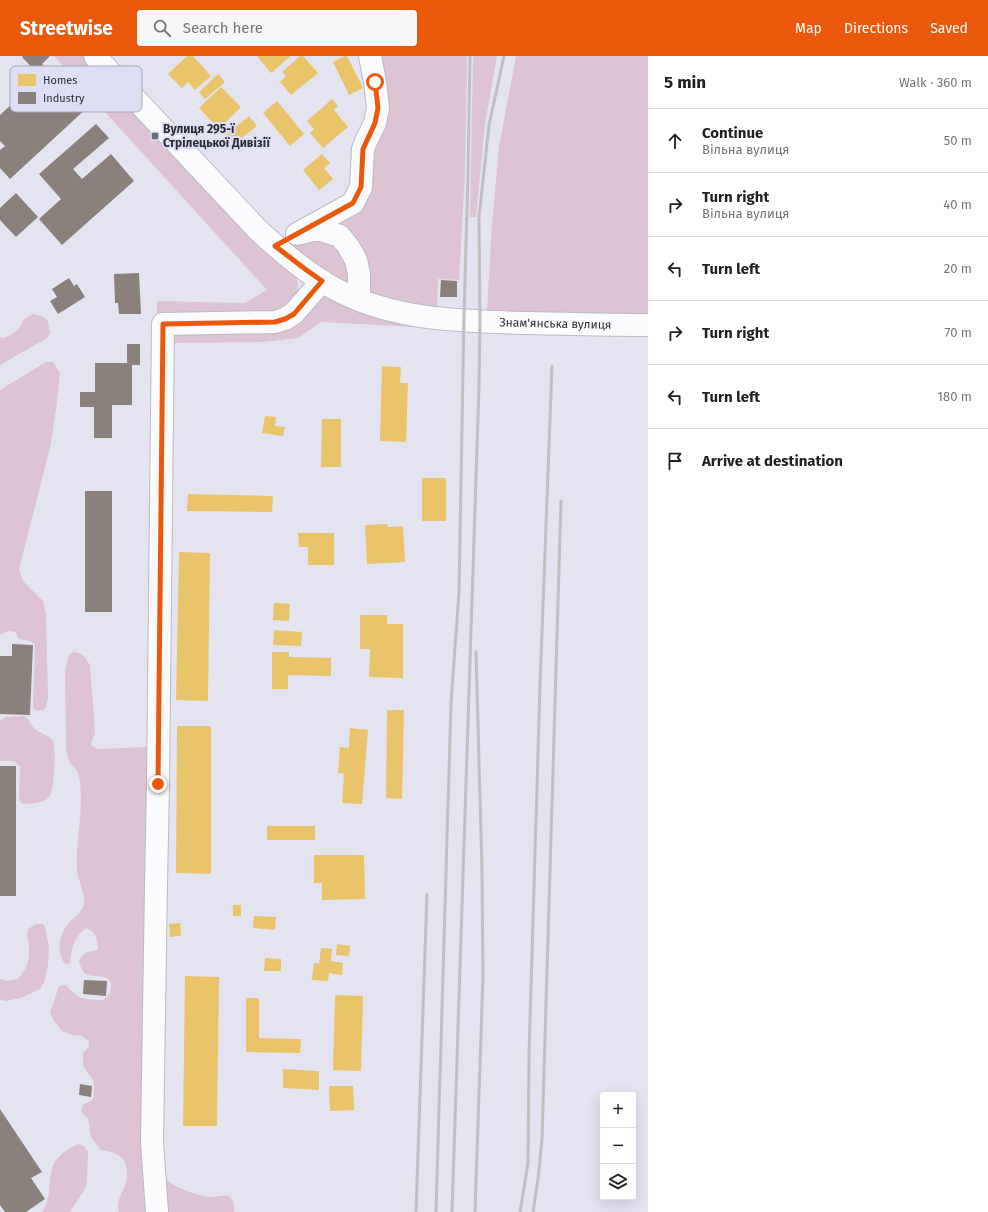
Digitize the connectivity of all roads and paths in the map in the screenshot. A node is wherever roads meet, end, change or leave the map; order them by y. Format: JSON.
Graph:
{"nodes":[{"id":1,"x":94,"y":56,"type":"edge"},
{"id":2,"x":370,"y":56,"type":"edge"},
{"id":3,"x":103,"y":66,"type":"edge"},
{"id":4,"x":142,"y":107,"type":"edge"},
{"id":5,"x":297,"y":234,"type":"junction"},
{"id":6,"x":275,"y":246,"type":"junction"},
{"id":7,"x":322,"y":281,"type":"junction"},
{"id":8,"x":359,"y":299,"type":"junction"},
{"id":9,"x":648,"y":325,"type":"edge"},
{"id":10,"x":157,"y":1212,"type":"edge"}],
"edges":[{"from":1,"to":3,"type":"street","name":"Знам'янська вулиця"},
{"from":2,"to":5,"type":"street"},
{"from":4,"to":6,"type":"street","name":"Знам'янська вулиця"},
{"from":5,"to":6,"type":"street"},
{"from":5,"to":8,"type":"street"},
{"from":6,"to":7,"type":"street","name":"Знам'янська вулиця"},
{"from":7,"to":8,"type":"street","name":"Знам'янська вулиця"},
{"from":7,"to":10,"type":"street"},
{"from":8,"to":9,"type":"street","name":"Знам'янська вулиця"}]}
